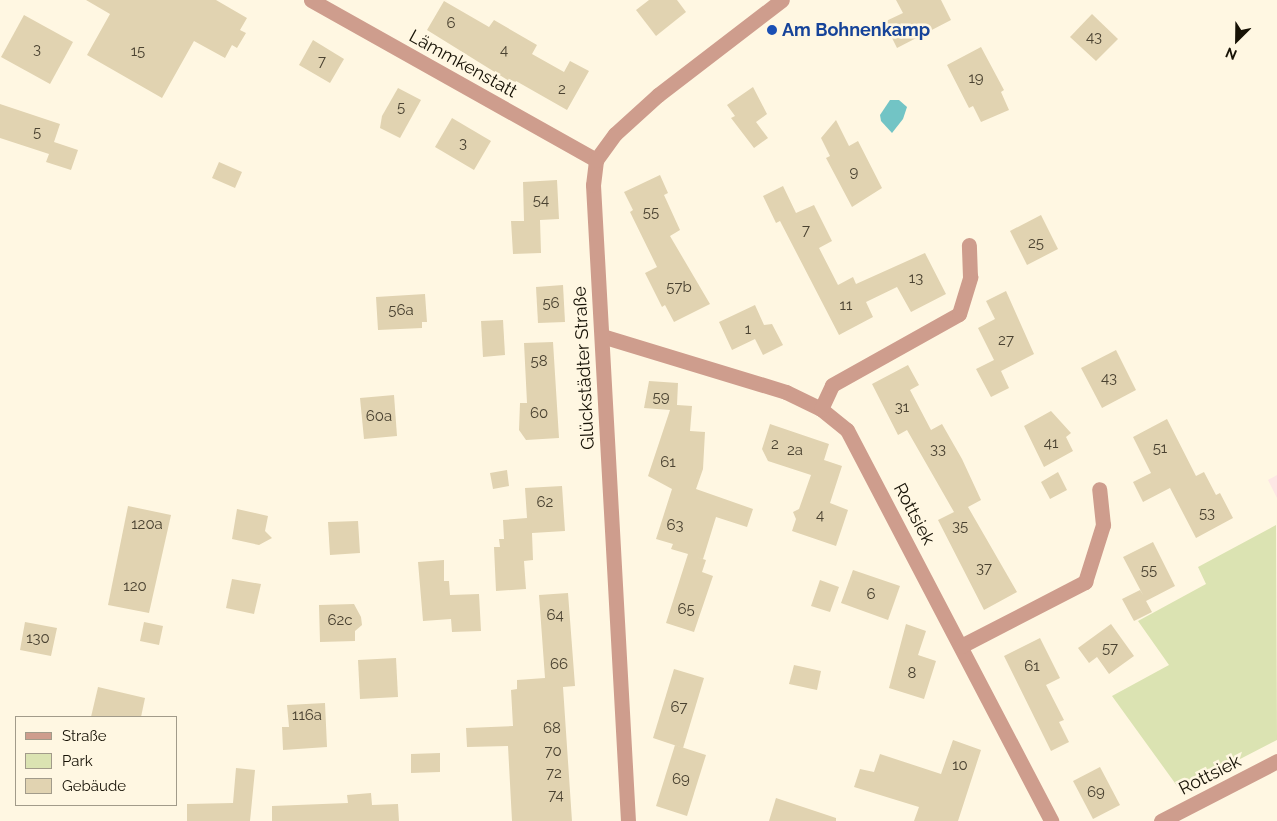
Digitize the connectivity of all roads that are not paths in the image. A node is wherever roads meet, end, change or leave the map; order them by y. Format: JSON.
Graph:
{"nodes":[{"id":1,"x":311,"y":0,"type":"edge"},
{"id":2,"x":782,"y":0,"type":"edge"},
{"id":3,"x":596,"y":160,"type":"junction"},
{"id":4,"x":969,"y":245,"type":"dead end"},
{"id":5,"x":602,"y":336,"type":"junction"},
{"id":6,"x":821,"y":409,"type":"junction"},
{"id":7,"x":1099,"y":489,"type":"dead end"},
{"id":8,"x":961,"y":646,"type":"junction"},
{"id":9,"x":1277,"y":761,"type":"edge"},
{"id":10,"x":628,"y":821,"type":"edge"},
{"id":11,"x":1051,"y":821,"type":"edge"},
{"id":12,"x":1160,"y":821,"type":"edge"}],
"edges":[{"from":1,"to":3,"type":"street","name":"Lämmkenstatt"},
{"from":2,"to":3,"type":"street","name":"Glückstädter Straße"},
{"from":3,"to":5,"type":"street","name":"Glückstädter Straße"},
{"from":4,"to":6,"type":"street"},
{"from":5,"to":6,"type":"street","name":"Rottsiek"},
{"from":5,"to":10,"type":"street","name":"Glückstädter Straße"},
{"from":6,"to":8,"type":"street","name":"Rottsiek"},
{"from":7,"to":8,"type":"street"},
{"from":8,"to":11,"type":"street","name":"Rottsiek"},
{"from":9,"to":12,"type":"street","name":"Rottsiek"}]}
